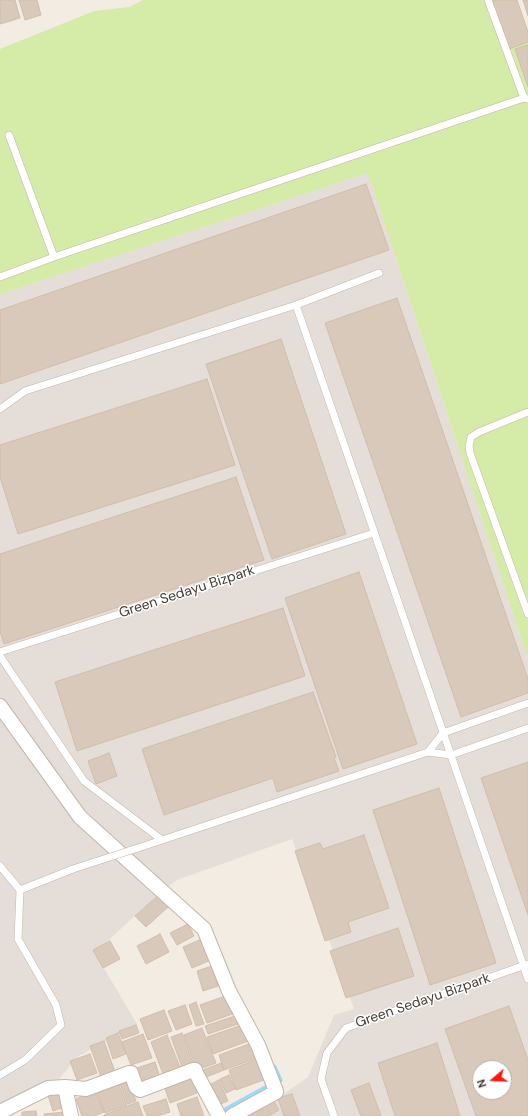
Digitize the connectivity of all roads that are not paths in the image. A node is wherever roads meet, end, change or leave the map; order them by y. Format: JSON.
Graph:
{"nodes":[{"id":1,"x":488,"y":0,"type":"edge"},
{"id":2,"x":526,"y":99,"type":"edge"},
{"id":3,"x":9,"y":135,"type":"dead end"},
{"id":4,"x":54,"y":257,"type":"junction"},
{"id":5,"x":379,"y":273,"type":"dead end"},
{"id":6,"x":0,"y":277,"type":"edge"},
{"id":7,"x":296,"y":305,"type":"junction"},
{"id":8,"x":0,"y":410,"type":"edge"},
{"id":9,"x":528,"y":412,"type":"edge"},
{"id":10,"x":374,"y":533,"type":"junction"},
{"id":11,"x":528,"y":614,"type":"edge"},
{"id":12,"x":0,"y":652,"type":"edge"},
{"id":13,"x":0,"y":656,"type":"edge"},
{"id":14,"x":528,"y":703,"type":"edge"},
{"id":15,"x":0,"y":706,"type":"edge"},
{"id":16,"x":528,"y":728,"type":"edge"},
{"id":17,"x":443,"y":733,"type":"junction"},
{"id":18,"x":428,"y":752,"type":"junction"},
{"id":19,"x":451,"y":755,"type":"junction"},
{"id":20,"x":162,"y":840,"type":"junction"},
{"id":21,"x":0,"y":866,"type":"edge"},
{"id":22,"x":20,"y":890,"type":"junction"},
{"id":23,"x":526,"y":965,"type":"edge"},
{"id":24,"x":528,"y":979,"type":"edge"},
{"id":25,"x":0,"y":1075,"type":"edge"},
{"id":26,"x":65,"y":1087,"type":"junction"},
{"id":27,"x":0,"y":1112,"type":"edge"},
{"id":28,"x":217,"y":1114,"type":"edge"},
{"id":29,"x":71,"y":1116,"type":"edge"},
{"id":30,"x":232,"y":1116,"type":"edge"},
{"id":31,"x":334,"y":1116,"type":"edge"}],
"edges":[{"from":1,"to":2,"type":"lane"},
{"from":2,"to":4,"type":"lane"},
{"from":3,"to":4,"type":"lane"},
{"from":4,"to":6,"type":"lane"},
{"from":5,"to":7,"type":"lane"},
{"from":7,"to":8,"type":"lane"},
{"from":7,"to":10,"type":"lane"},
{"from":9,"to":11,"type":"lane"},
{"from":10,"to":12,"type":"lane","name":"Green Sedayu Bizpark"},
{"from":10,"to":17,"type":"lane"},
{"from":13,"to":20,"type":"lane"},
{"from":14,"to":17,"type":"lane"},
{"from":15,"to":30,"type":"street"},
{"from":16,"to":19,"type":"lane"},
{"from":17,"to":18,"type":"lane"},
{"from":17,"to":19,"type":"lane"},
{"from":18,"to":19,"type":"lane"},
{"from":18,"to":20,"type":"lane"},
{"from":19,"to":23,"type":"lane"},
{"from":20,"to":22,"type":"lane","bridge":true},
{"from":21,"to":22,"type":"lane"},
{"from":22,"to":25,"type":"lane"},
{"from":23,"to":24,"type":"lane"},
{"from":23,"to":31,"type":"lane","name":"Green Sedayu Bizpark"},
{"from":26,"to":27,"type":"street"},
{"from":26,"to":28,"type":"street"},
{"from":26,"to":29,"type":"street"}]}
